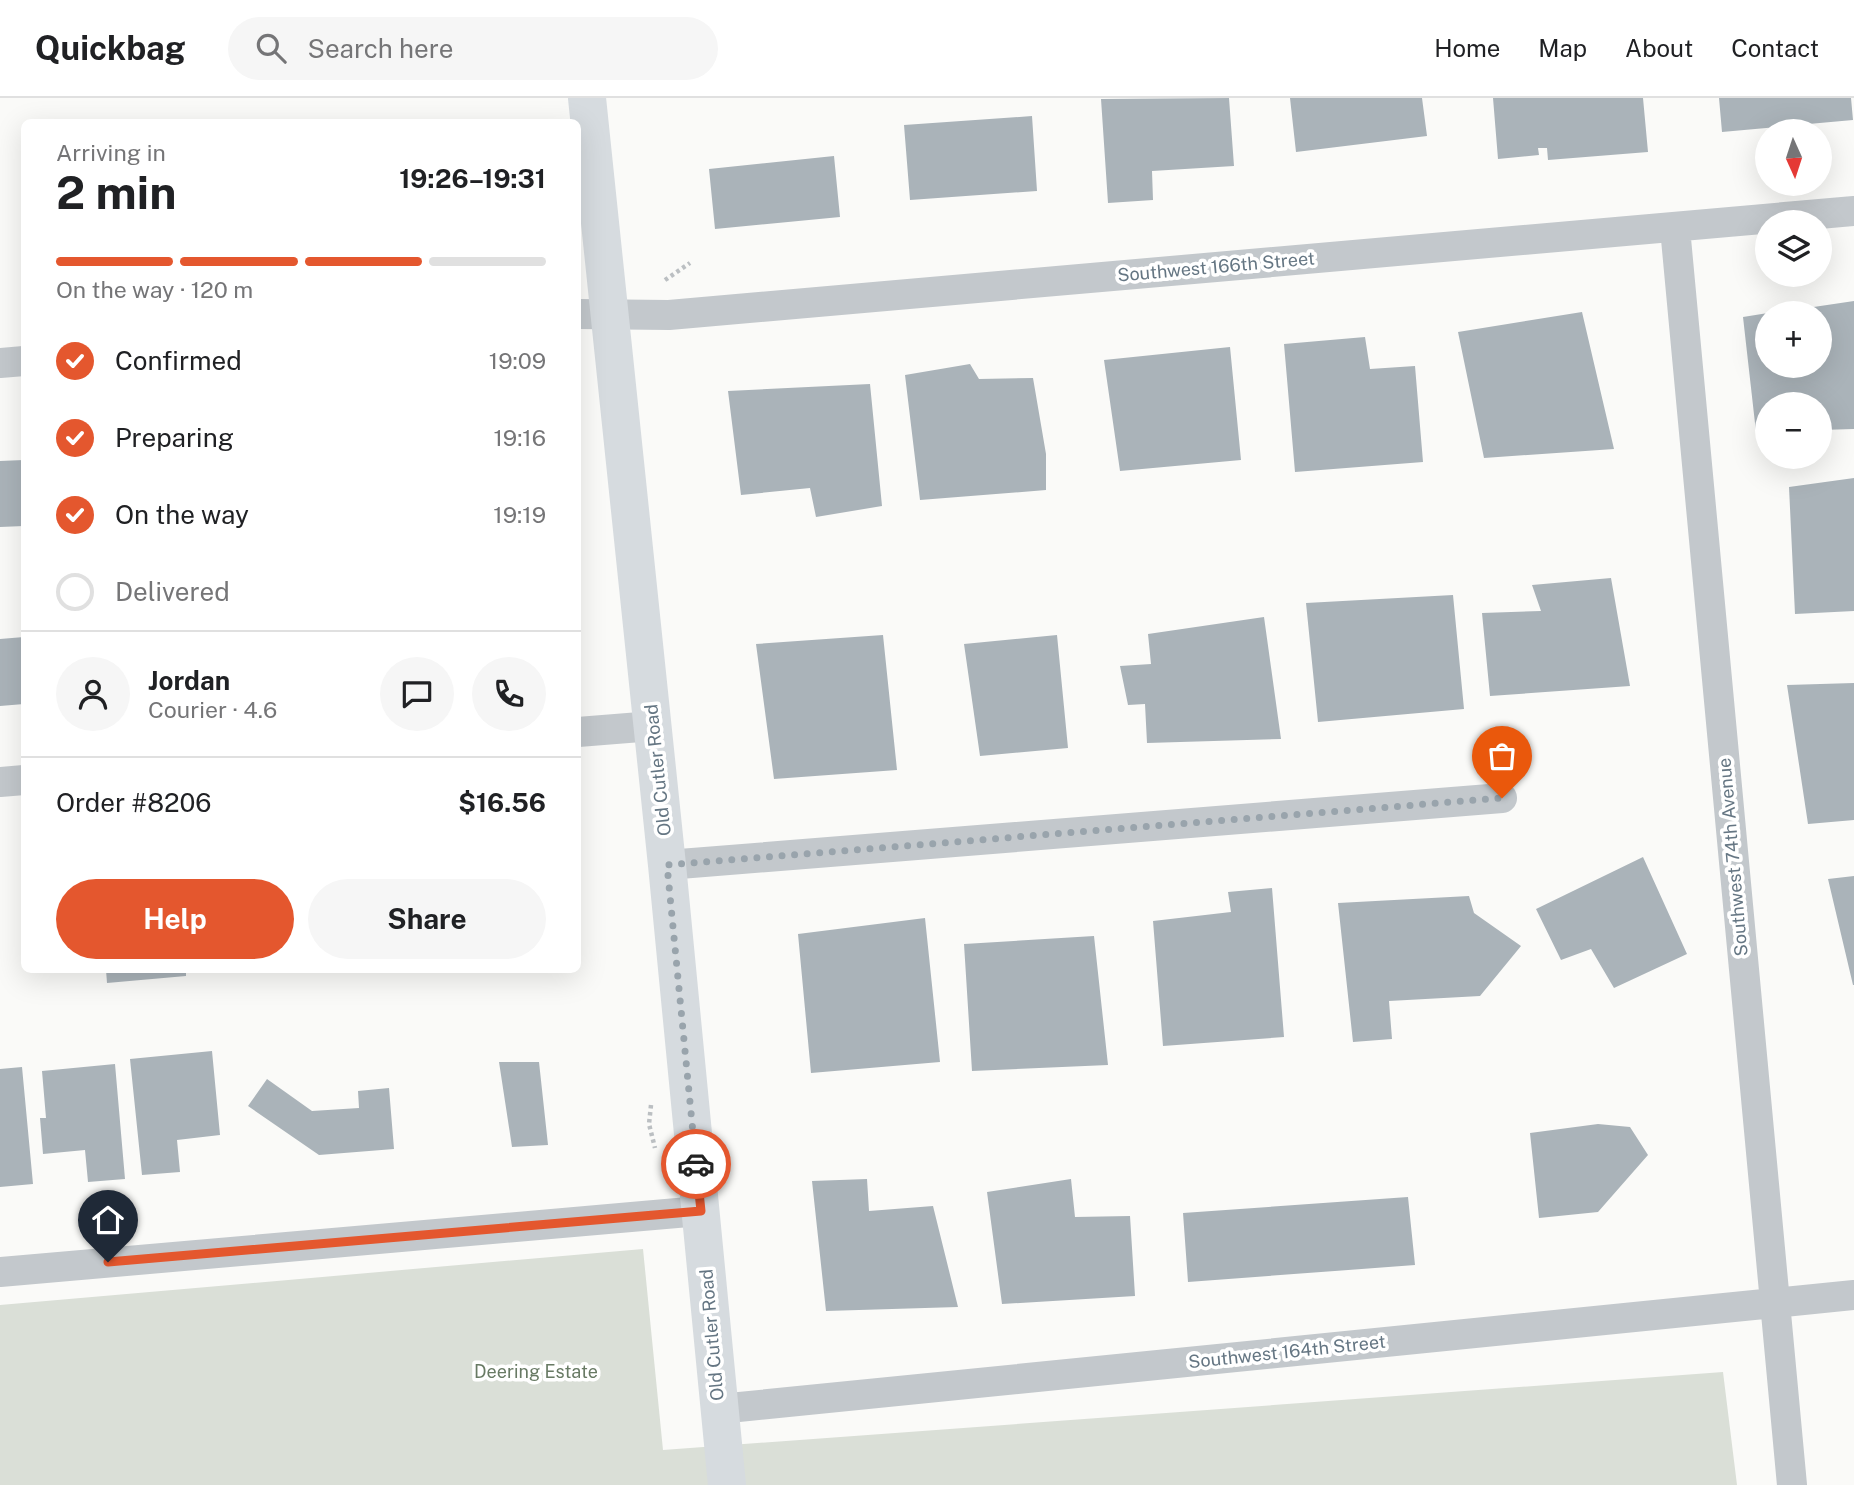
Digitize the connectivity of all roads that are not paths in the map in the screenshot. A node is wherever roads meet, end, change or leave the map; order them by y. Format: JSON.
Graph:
{"nodes":[{"id":1,"x":587,"y":98,"type":"edge"},
{"id":2,"x":1854,"y":211,"type":"edge"},
{"id":3,"x":1675,"y":228,"type":"junction"},
{"id":4,"x":593,"y":315,"type":"edge"},
{"id":5,"x":21,"y":361,"type":"edge"},
{"id":6,"x":0,"y":363,"type":"edge"},
{"id":7,"x":653,"y":726,"type":"junction"},
{"id":8,"x":581,"y":732,"type":"edge"},
{"id":9,"x":21,"y":780,"type":"edge"},
{"id":10,"x":0,"y":782,"type":"edge"},
{"id":11,"x":1502,"y":798,"type":"dead end"},
{"id":12,"x":667,"y":865,"type":"junction"},
{"id":13,"x":701,"y":1211,"type":"junction"},
{"id":14,"x":0,"y":1272,"type":"edge"},
{"id":15,"x":1854,"y":1295,"type":"edge"},
{"id":16,"x":1774,"y":1302,"type":"junction"},
{"id":17,"x":719,"y":1409,"type":"junction"},
{"id":18,"x":727,"y":1485,"type":"edge"},
{"id":19,"x":1792,"y":1485,"type":"edge"}],
"edges":[{"from":1,"to":4,"type":"main road","name":"Old Cutler Road"},
{"from":2,"to":3,"type":"street","name":"Southwest 166th Street"},
{"from":3,"to":4,"type":"street","name":"Southwest 166th Street"},
{"from":3,"to":16,"type":"street","name":"Southwest 74th Avenue"},
{"from":4,"to":7,"type":"main road","name":"Old Cutler Road"},
{"from":5,"to":6,"type":"street"},
{"from":7,"to":8,"type":"street"},
{"from":7,"to":12,"type":"main road","name":"Old Cutler Road"},
{"from":9,"to":10,"type":"street"},
{"from":11,"to":12,"type":"street"},
{"from":12,"to":13,"type":"main road","name":"Old Cutler Road"},
{"from":13,"to":14,"type":"street"},
{"from":13,"to":17,"type":"main road","name":"Old Cutler Road"},
{"from":15,"to":16,"type":"street","name":"Southwest 164th Street"},
{"from":16,"to":17,"type":"street","name":"Southwest 164th Street"},
{"from":16,"to":19,"type":"street","name":"Southwest 74th Avenue"},
{"from":17,"to":18,"type":"main road","name":"Old Cutler Road"}]}
